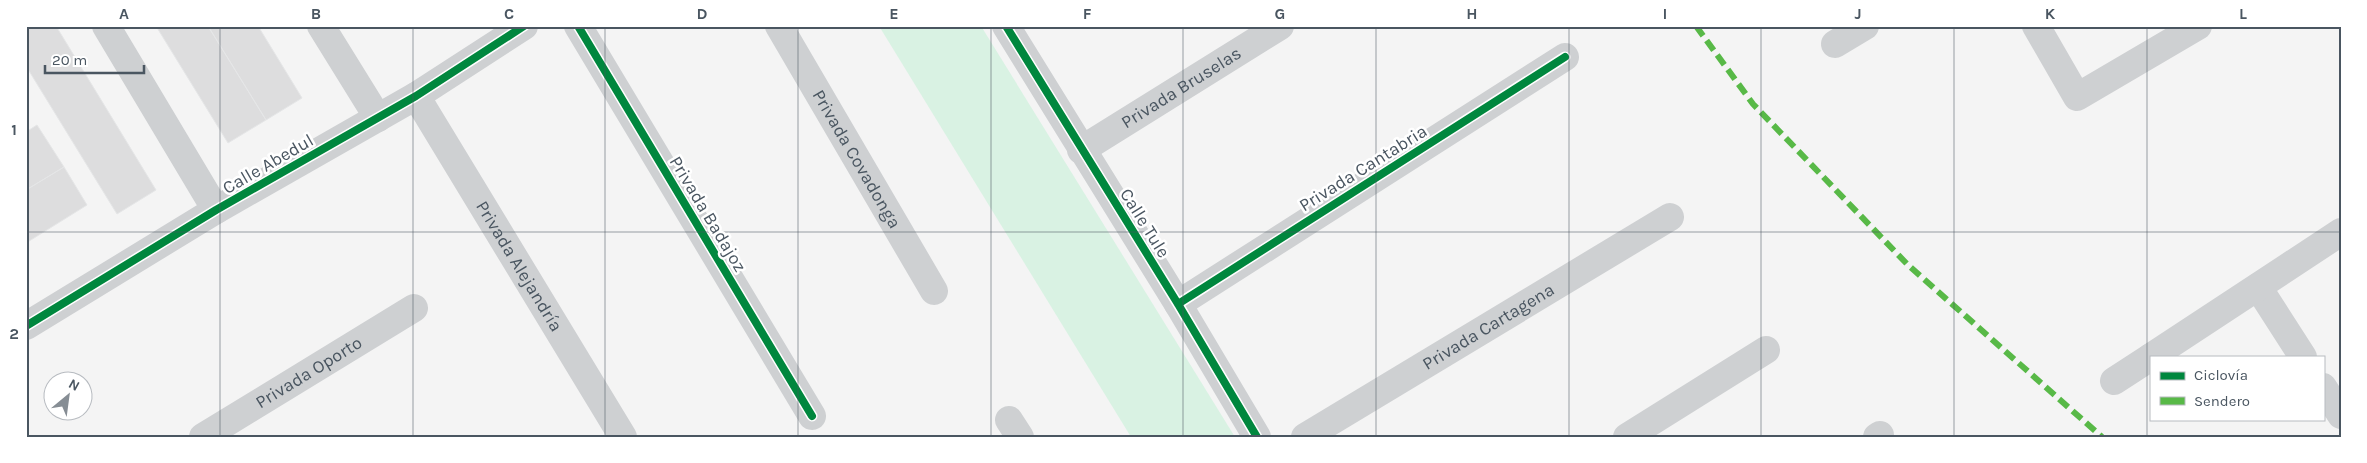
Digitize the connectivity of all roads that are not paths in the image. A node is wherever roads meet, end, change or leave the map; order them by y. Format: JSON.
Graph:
{"nodes":[{"id":1,"x":106,"y":26,"type":"edge"},
{"id":2,"x":321,"y":26,"type":"edge"},
{"id":3,"x":524,"y":26,"type":"edge"},
{"id":4,"x":578,"y":26,"type":"edge"},
{"id":5,"x":779,"y":26,"type":"edge"},
{"id":6,"x":1006,"y":26,"type":"edge"},
{"id":7,"x":1280,"y":26,"type":"edge"},
{"id":8,"x":1865,"y":26,"type":"edge"},
{"id":9,"x":2036,"y":26,"type":"edge"},
{"id":10,"x":2198,"y":26,"type":"edge"},
{"id":11,"x":1836,"y":44,"type":"dead end"},
{"id":12,"x":1565,"y":58,"type":"dead end"},
{"id":13,"x":416,"y":96,"type":"junction"},
{"id":14,"x":378,"y":118,"type":"junction"},
{"id":15,"x":1081,"y":150,"type":"junction"},
{"id":16,"x":216,"y":210,"type":"junction"},
{"id":17,"x":1670,"y":217,"type":"dead end"},
{"id":18,"x":2341,"y":232,"type":"edge"},
{"id":19,"x":2258,"y":287,"type":"junction"},
{"id":20,"x":934,"y":291,"type":"dead end"},
{"id":21,"x":1178,"y":304,"type":"junction"},
{"id":22,"x":414,"y":308,"type":"dead end"},
{"id":23,"x":26,"y":326,"type":"edge"},
{"id":24,"x":1766,"y":350,"type":"dead end"},
{"id":25,"x":2153,"y":356,"type":"edge"},
{"id":26,"x":2302,"y":356,"type":"edge"},
{"id":27,"x":2150,"y":358,"type":"edge"},
{"id":28,"x":2114,"y":381,"type":"dead end"},
{"id":29,"x":2324,"y":389,"type":"edge"},
{"id":30,"x":2341,"y":414,"type":"edge"},
{"id":31,"x":812,"y":416,"type":"dead end"},
{"id":32,"x":203,"y":437,"type":"edge"},
{"id":33,"x":623,"y":437,"type":"edge"},
{"id":34,"x":1257,"y":437,"type":"edge"},
{"id":35,"x":1305,"y":437,"type":"edge"},
{"id":36,"x":1627,"y":437,"type":"edge"}],
"edges":[{"from":1,"to":16,"type":"street"},
{"from":2,"to":14,"type":"street"},
{"from":3,"to":13,"type":"street","name":"Calle Abedul"},
{"from":4,"to":31,"type":"street","name":"Privada Badajoz"},
{"from":5,"to":20,"type":"street","name":"Privada Covadonga"},
{"from":6,"to":15,"type":"street","name":"Calle Tule"},
{"from":7,"to":15,"type":"street","name":"Privada Bruselas"},
{"from":8,"to":11,"type":"street"},
{"from":9,"to":10,"type":"street"},
{"from":12,"to":21,"type":"street","name":"Privada Cantabria"},
{"from":13,"to":14,"type":"street","name":"Calle Abedul"},
{"from":13,"to":33,"type":"street","name":"Privada Alejandría"},
{"from":14,"to":16,"type":"street","name":"Calle Abedul"},
{"from":15,"to":21,"type":"street","name":"Calle Tule"},
{"from":16,"to":23,"type":"street","name":"Calle Abedul"},
{"from":17,"to":35,"type":"street","name":"Privada Cartagena"},
{"from":18,"to":19,"type":"street"},
{"from":19,"to":25,"type":"street"},
{"from":19,"to":26,"type":"street"},
{"from":21,"to":34,"type":"street","name":"Calle Tule"},
{"from":22,"to":32,"type":"street","name":"Privada Oporto"},
{"from":24,"to":36,"type":"street"},
{"from":27,"to":28,"type":"street"},
{"from":29,"to":30,"type":"street"}]}
